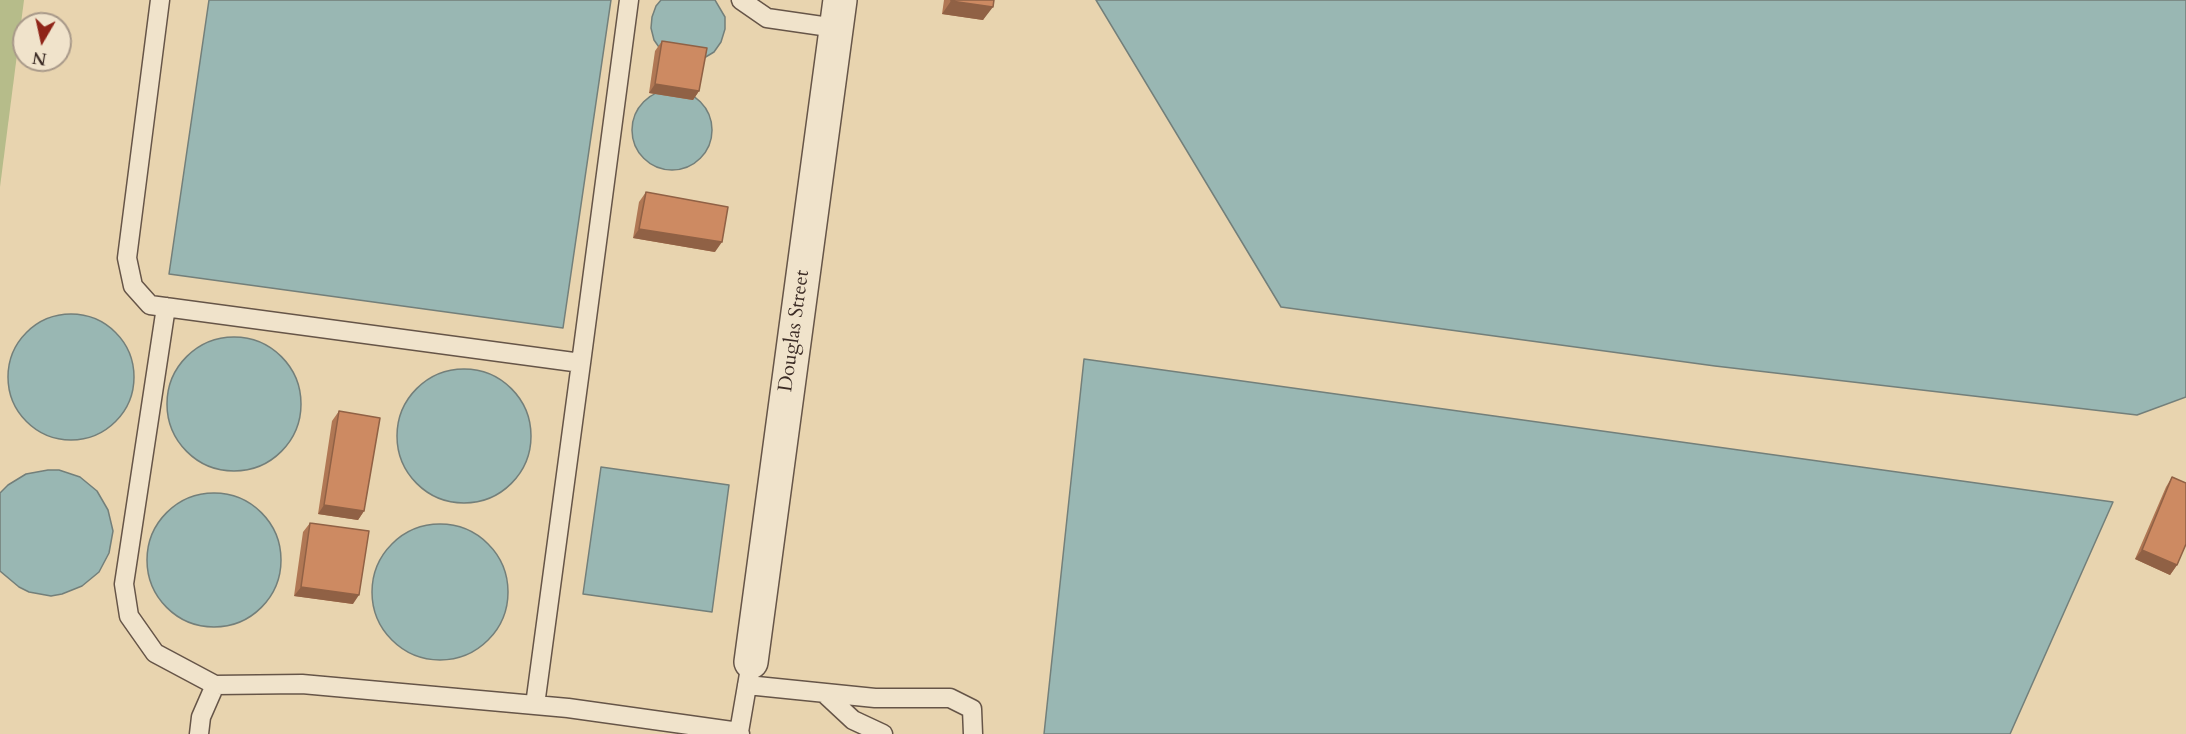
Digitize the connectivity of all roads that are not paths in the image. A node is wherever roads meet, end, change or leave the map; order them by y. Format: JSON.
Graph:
{"nodes":[{"id":1,"x":160,"y":0,"type":"edge"},
{"id":2,"x":629,"y":0,"type":"edge"},
{"id":3,"x":741,"y":0,"type":"edge"},
{"id":4,"x":838,"y":14,"type":"edge"},
{"id":5,"x":166,"y":307,"type":"junction"},
{"id":6,"x":581,"y":363,"type":"junction"},
{"id":7,"x":749,"y":673,"type":"junction"},
{"id":8,"x":215,"y":685,"type":"junction"},
{"id":9,"x":824,"y":693,"type":"junction"},
{"id":10,"x":535,"y":705,"type":"junction"},
{"id":11,"x":740,"y":733,"type":"edge"},
{"id":12,"x":199,"y":734,"type":"edge"},
{"id":13,"x":883,"y":734,"type":"edge"},
{"id":14,"x":973,"y":734,"type":"edge"}],
"edges":[{"from":1,"to":5,"type":"lane"},
{"from":2,"to":6,"type":"lane"},
{"from":3,"to":4,"type":"lane"},
{"from":4,"to":7,"type":"street","name":"Douglas Street"},
{"from":5,"to":6,"type":"lane"},
{"from":5,"to":8,"type":"lane"},
{"from":6,"to":10,"type":"lane"},
{"from":7,"to":9,"type":"lane"},
{"from":7,"to":11,"type":"lane"},
{"from":8,"to":10,"type":"lane"},
{"from":8,"to":12,"type":"lane"},
{"from":9,"to":13,"type":"lane"},
{"from":9,"to":14,"type":"lane"},
{"from":10,"to":11,"type":"lane"}]}
